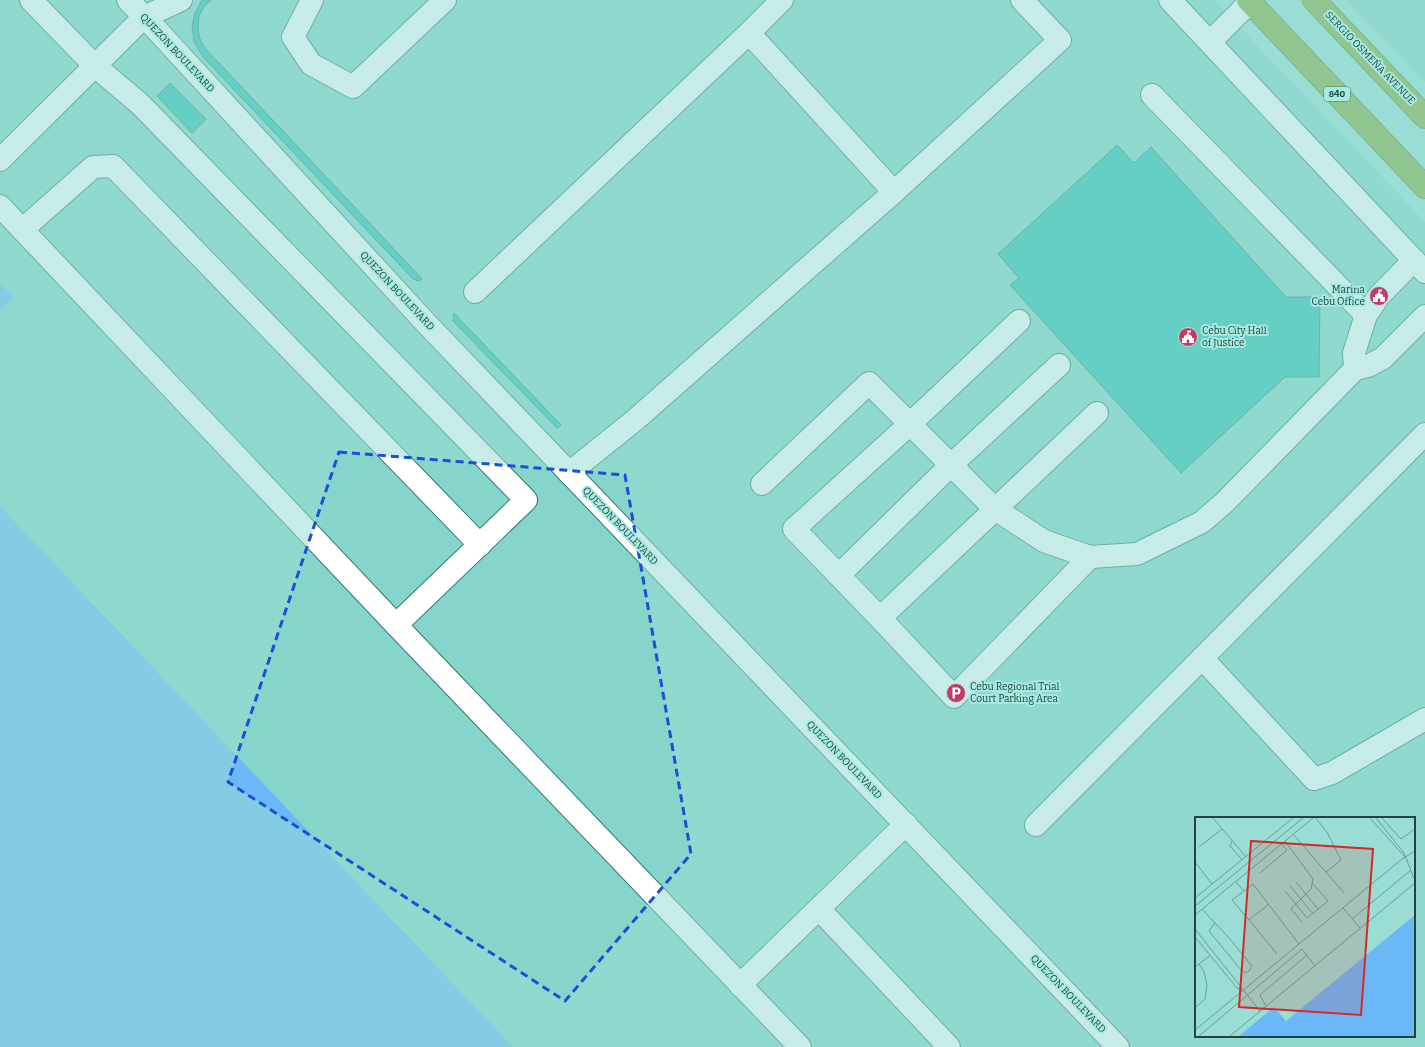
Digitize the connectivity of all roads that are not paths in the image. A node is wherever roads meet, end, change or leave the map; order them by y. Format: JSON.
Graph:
{"nodes":[{"id":1,"x":31,"y":0,"type":"edge"},
{"id":2,"x":128,"y":0,"type":"edge"},
{"id":3,"x":181,"y":0,"type":"edge"},
{"id":4,"x":312,"y":0,"type":"edge"},
{"id":5,"x":445,"y":0,"type":"edge"},
{"id":6,"x":782,"y":0,"type":"edge"},
{"id":7,"x":1022,"y":0,"type":"edge"},
{"id":8,"x":1170,"y":0,"type":"edge"},
{"id":9,"x":1314,"y":0,"type":"edge"},
{"id":10,"x":1249,"y":1,"type":"edge"},
{"id":11,"x":147,"y":9,"type":"edge"},
{"id":12,"x":749,"y":33,"type":"junction"},
{"id":13,"x":1210,"y":42,"type":"junction"},
{"id":14,"x":95,"y":66,"type":"junction"},
{"id":15,"x":1152,"y":95,"type":"dead end"},
{"id":16,"x":1425,"y":116,"type":"edge"},
{"id":17,"x":0,"y":160,"type":"edge"},
{"id":18,"x":1425,"y":187,"type":"edge"},
{"id":19,"x":894,"y":192,"type":"junction"},
{"id":20,"x":0,"y":206,"type":"edge"},
{"id":21,"x":23,"y":229,"type":"junction"},
{"id":22,"x":1420,"y":266,"type":"edge"},
{"id":23,"x":475,"y":292,"type":"dead end"},
{"id":24,"x":1366,"y":315,"type":"junction"},
{"id":25,"x":1425,"y":316,"type":"edge"},
{"id":26,"x":1019,"y":321,"type":"dead end"},
{"id":27,"x":1059,"y":366,"type":"dead end"},
{"id":28,"x":1355,"y":369,"type":"junction"},
{"id":29,"x":1097,"y":413,"type":"dead end"},
{"id":30,"x":910,"y":424,"type":"junction"},
{"id":31,"x":1425,"y":434,"type":"edge"},
{"id":32,"x":951,"y":465,"type":"junction"},
{"id":33,"x":569,"y":473,"type":"junction"},
{"id":34,"x":762,"y":484,"type":"dead end"},
{"id":35,"x":995,"y":508,"type":"junction"},
{"id":36,"x":480,"y":545,"type":"junction"},
{"id":37,"x":1090,"y":557,"type":"junction"},
{"id":38,"x":839,"y":575,"type":"junction"},
{"id":39,"x":880,"y":618,"type":"junction"},
{"id":40,"x":396,"y":625,"type":"junction"},
{"id":41,"x":1202,"y":658,"type":"junction"},
{"id":42,"x":1425,"y":719,"type":"edge"},
{"id":43,"x":906,"y":824,"type":"junction"},
{"id":44,"x":1036,"y":826,"type":"dead end"},
{"id":45,"x":819,"y":908,"type":"junction"},
{"id":46,"x":740,"y":985,"type":"junction"},
{"id":47,"x":800,"y":1047,"type":"edge"},
{"id":48,"x":949,"y":1047,"type":"edge"},
{"id":49,"x":1118,"y":1047,"type":"edge"}],
"edges":[{"from":1,"to":14,"type":"street"},
{"from":2,"to":11,"type":"street","name":"QUEZON BOULEVARD"},
{"from":3,"to":11,"type":"street"},
{"from":4,"to":5,"type":"street"},
{"from":6,"to":12,"type":"street"},
{"from":7,"to":19,"type":"street"},
{"from":8,"to":13,"type":"street"},
{"from":9,"to":16,"type":"highway","name":"SERGIO OSMEÑA AVENUE"},
{"from":10,"to":13,"type":"street"},
{"from":10,"to":18,"type":"highway","number":"840"},
{"from":11,"to":14,"type":"street"},
{"from":11,"to":33,"type":"street","name":"QUEZON BOULEVARD"},
{"from":12,"to":19,"type":"street"},
{"from":12,"to":23,"type":"street"},
{"from":13,"to":22,"type":"street"},
{"from":14,"to":17,"type":"street"},
{"from":14,"to":36,"type":"street"},
{"from":15,"to":24,"type":"street"},
{"from":19,"to":33,"type":"street"},
{"from":20,"to":21,"type":"street"},
{"from":21,"to":36,"type":"street"},
{"from":21,"to":40,"type":"street"},
{"from":22,"to":24,"type":"street"},
{"from":24,"to":28,"type":"street"},
{"from":25,"to":28,"type":"street"},
{"from":26,"to":30,"type":"street"},
{"from":27,"to":32,"type":"street"},
{"from":28,"to":37,"type":"street"},
{"from":29,"to":35,"type":"street"},
{"from":30,"to":32,"type":"street"},
{"from":30,"to":34,"type":"street"},
{"from":30,"to":38,"type":"street"},
{"from":31,"to":41,"type":"street"},
{"from":32,"to":35,"type":"street"},
{"from":32,"to":38,"type":"street"},
{"from":33,"to":43,"type":"street","name":"QUEZON BOULEVARD"},
{"from":35,"to":37,"type":"street"},
{"from":35,"to":39,"type":"street"},
{"from":36,"to":40,"type":"street"},
{"from":37,"to":39,"type":"street"},
{"from":38,"to":39,"type":"street"},
{"from":40,"to":46,"type":"street"},
{"from":41,"to":42,"type":"street"},
{"from":41,"to":44,"type":"street"},
{"from":43,"to":45,"type":"street"},
{"from":43,"to":49,"type":"street","name":"QUEZON BOULEVARD"},
{"from":45,"to":46,"type":"street"},
{"from":45,"to":48,"type":"street"},
{"from":46,"to":47,"type":"street"}]}
